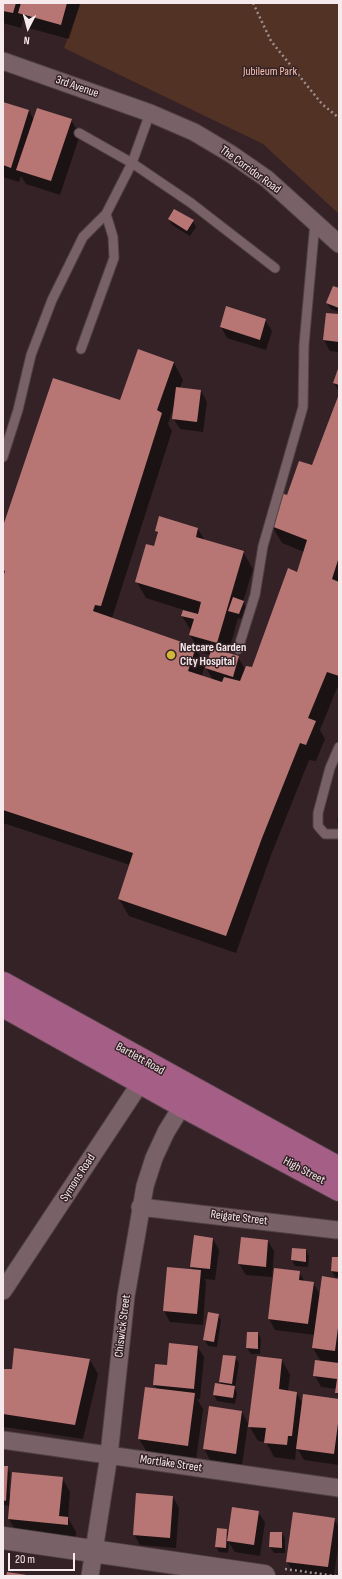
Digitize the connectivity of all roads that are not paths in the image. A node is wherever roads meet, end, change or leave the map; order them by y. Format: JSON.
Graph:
{"nodes":[{"id":1,"x":3,"y":61,"type":"edge"},
{"id":2,"x":150,"y":113,"type":"junction"},
{"id":3,"x":80,"y":133,"type":"dead end"},
{"id":4,"x":132,"y":162,"type":"junction"},
{"id":5,"x":106,"y":214,"type":"junction"},
{"id":6,"x":315,"y":222,"type":"junction"},
{"id":7,"x":339,"y":244,"type":"edge"},
{"id":8,"x":275,"y":268,"type":"dead end"},
{"id":9,"x":81,"y":349,"type":"dead end"},
{"id":10,"x":3,"y":457,"type":"edge"},
{"id":11,"x":238,"y":649,"type":"dead end"},
{"id":12,"x":339,"y":747,"type":"edge"},
{"id":13,"x":330,"y":768,"type":"junction"},
{"id":14,"x":339,"y":772,"type":"edge"},
{"id":15,"x":339,"y":834,"type":"edge"},
{"id":16,"x":3,"y":983,"type":"edge"},
{"id":17,"x":3,"y":1006,"type":"edge"},
{"id":18,"x":148,"y":1075,"type":"junction"},
{"id":19,"x":199,"y":1091,"type":"junction"},
{"id":20,"x":182,"y":1106,"type":"junction"},
{"id":21,"x":273,"y":1143,"type":"junction"},
{"id":22,"x":339,"y":1168,"type":"edge"},
{"id":23,"x":339,"y":1190,"type":"edge"},
{"id":24,"x":140,"y":1207,"type":"junction"},
{"id":25,"x":337,"y":1230,"type":"dead end"},
{"id":26,"x":3,"y":1291,"type":"edge"},
{"id":27,"x":3,"y":1440,"type":"edge"},
{"id":28,"x":108,"y":1455,"type":"junction"},
{"id":29,"x":339,"y":1488,"type":"edge"},
{"id":30,"x":3,"y":1538,"type":"edge"},
{"id":31,"x":94,"y":1550,"type":"junction"},
{"id":32,"x":90,"y":1576,"type":"edge"},
{"id":33,"x":264,"y":1576,"type":"edge"}],
"edges":[{"from":1,"to":2,"type":"street","name":"3rd Avenue"},
{"from":2,"to":4,"type":"lane"},
{"from":2,"to":6,"type":"street","name":"The Corridor Road"},
{"from":3,"to":4,"type":"lane"},
{"from":4,"to":5,"type":"lane"},
{"from":4,"to":8,"type":"lane"},
{"from":5,"to":9,"type":"lane"},
{"from":5,"to":10,"type":"lane"},
{"from":6,"to":7,"type":"street","name":"The Corridor Road"},
{"from":6,"to":11,"type":"lane"},
{"from":12,"to":13,"type":"lane"},
{"from":13,"to":14,"type":"lane"},
{"from":13,"to":15,"type":"lane"},
{"from":16,"to":18,"type":"main road","name":"Bartlett Road"},
{"from":17,"to":18,"type":"main road","name":"Bartlett Road"},
{"from":18,"to":19,"type":"main road","name":"Bartlett Road"},
{"from":18,"to":20,"type":"main road","name":"Bartlett Road"},
{"from":18,"to":26,"type":"street","name":"Symons Road"},
{"from":19,"to":20,"type":"street","name":"Chiswick Street"},
{"from":19,"to":21,"type":"main road","name":"Bartlett Road"},
{"from":20,"to":21,"type":"main road","name":"Bartlett Road"},
{"from":20,"to":24,"type":"street","name":"Chiswick Street"},
{"from":21,"to":22,"type":"main road","name":"High Street"},
{"from":21,"to":23,"type":"main road","name":"High Street"},
{"from":24,"to":25,"type":"street","name":"Reigate Street"},
{"from":24,"to":28,"type":"street","name":"Chiswick Street"},
{"from":27,"to":28,"type":"street","name":"Mortlake Street"},
{"from":28,"to":29,"type":"street","name":"Mortlake Street"},
{"from":28,"to":31,"type":"street","name":"Chiswick Street"},
{"from":30,"to":31,"type":"street"},
{"from":31,"to":32,"type":"street","name":"Chiswick Street"},
{"from":31,"to":33,"type":"street"}]}
